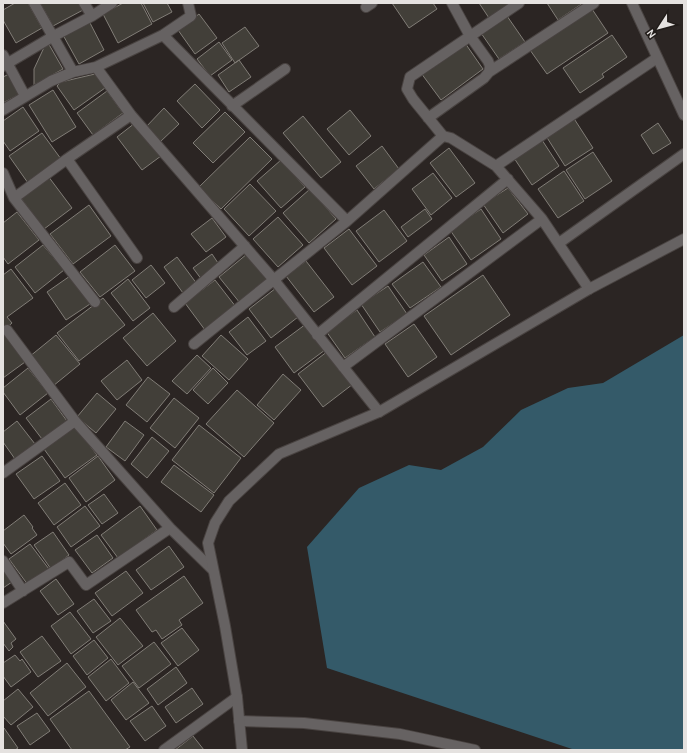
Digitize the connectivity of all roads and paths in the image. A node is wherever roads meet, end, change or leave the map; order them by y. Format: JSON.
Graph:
{"nodes":[{"id":1,"x":34,"y":3,"type":"edge"},
{"id":2,"x":84,"y":3,"type":"edge"},
{"id":3,"x":112,"y":3,"type":"edge"},
{"id":4,"x":188,"y":3,"type":"edge"},
{"id":5,"x":452,"y":3,"type":"edge"},
{"id":6,"x":519,"y":3,"type":"edge"},
{"id":7,"x":594,"y":3,"type":"edge"},
{"id":8,"x":632,"y":3,"type":"edge"},
{"id":9,"x":92,"y":16,"type":"junction"},
{"id":10,"x":163,"y":35,"type":"junction"},
{"id":11,"x":470,"y":36,"type":"junction"},
{"id":12,"x":52,"y":37,"type":"junction"},
{"id":13,"x":657,"y":58,"type":"junction"},
{"id":14,"x":4,"y":61,"type":"edge"},
{"id":15,"x":96,"y":68,"type":"junction"},
{"id":16,"x":286,"y":68,"type":"dead end"},
{"id":17,"x":73,"y":72,"type":"junction"},
{"id":18,"x":489,"y":72,"type":"junction"},
{"id":19,"x":25,"y":96,"type":"junction"},
{"id":20,"x":232,"y":106,"type":"junction"},
{"id":21,"x":3,"y":110,"type":"edge"},
{"id":22,"x":131,"y":115,"type":"junction"},
{"id":23,"x":684,"y":115,"type":"edge"},
{"id":24,"x":428,"y":118,"type":"junction"},
{"id":25,"x":443,"y":136,"type":"junction"},
{"id":26,"x":684,"y":154,"type":"edge"},
{"id":27,"x":67,"y":159,"type":"junction"},
{"id":28,"x":496,"y":166,"type":"junction"},
{"id":29,"x":3,"y":173,"type":"edge"},
{"id":30,"x":508,"y":179,"type":"junction"},
{"id":31,"x":14,"y":198,"type":"junction"},
{"id":32,"x":542,"y":219,"type":"junction"},
{"id":33,"x":347,"y":221,"type":"junction"},
{"id":34,"x":684,"y":239,"type":"edge"},
{"id":35,"x":558,"y":243,"type":"junction"},
{"id":36,"x":245,"y":246,"type":"junction"},
{"id":37,"x":137,"y":258,"type":"dead end"},
{"id":38,"x":274,"y":280,"type":"junction"},
{"id":39,"x":589,"y":289,"type":"junction"},
{"id":40,"x":95,"y":302,"type":"dead end"},
{"id":41,"x":174,"y":307,"type":"dead end"},
{"id":42,"x":7,"y":330,"type":"dead end"},
{"id":43,"x":317,"y":334,"type":"junction"},
{"id":44,"x":194,"y":344,"type":"dead end"},
{"id":45,"x":343,"y":367,"type":"junction"},
{"id":46,"x":378,"y":412,"type":"junction"},
{"id":47,"x":75,"y":421,"type":"junction"},
{"id":48,"x":3,"y":473,"type":"edge"},
{"id":49,"x":170,"y":528,"type":"junction"},
{"id":50,"x":3,"y":561,"type":"edge"},
{"id":51,"x":213,"y":570,"type":"junction"},
{"id":52,"x":23,"y":592,"type":"junction"},
{"id":53,"x":3,"y":603,"type":"edge"},
{"id":54,"x":237,"y":697,"type":"junction"},
{"id":55,"x":239,"y":721,"type":"junction"},
{"id":56,"x":164,"y":750,"type":"edge"},
{"id":57,"x":242,"y":750,"type":"edge"},
{"id":58,"x":475,"y":750,"type":"edge"}],
"edges":[{"from":1,"to":12,"type":"street"},
{"from":2,"to":9,"type":"street"},
{"from":3,"to":9,"type":"street"},
{"from":4,"to":10,"type":"street"},
{"from":5,"to":11,"type":"street"},
{"from":6,"to":11,"type":"street"},
{"from":7,"to":18,"type":"street"},
{"from":8,"to":13,"type":"street"},
{"from":9,"to":12,"type":"street"},
{"from":10,"to":15,"type":"street"},
{"from":10,"to":20,"type":"street"},
{"from":11,"to":18,"type":"street"},
{"from":11,"to":24,"type":"street"},
{"from":12,"to":14,"type":"street"},
{"from":12,"to":17,"type":"street"},
{"from":13,"to":23,"type":"street"},
{"from":13,"to":28,"type":"street"},
{"from":14,"to":19,"type":"street"},
{"from":15,"to":17,"type":"street"},
{"from":15,"to":22,"type":"street"},
{"from":16,"to":20,"type":"street"},
{"from":17,"to":19,"type":"street"},
{"from":18,"to":24,"type":"street"},
{"from":19,"to":21,"type":"street"},
{"from":20,"to":33,"type":"street"},
{"from":22,"to":27,"type":"street"},
{"from":22,"to":36,"type":"street"},
{"from":24,"to":25,"type":"street"},
{"from":25,"to":28,"type":"street"},
{"from":25,"to":33,"type":"street"},
{"from":26,"to":35,"type":"street"},
{"from":27,"to":31,"type":"street"},
{"from":27,"to":37,"type":"street"},
{"from":28,"to":30,"type":"street"},
{"from":29,"to":31,"type":"street"},
{"from":30,"to":32,"type":"street"},
{"from":30,"to":43,"type":"street"},
{"from":31,"to":40,"type":"street"},
{"from":32,"to":35,"type":"street"},
{"from":32,"to":45,"type":"street"},
{"from":33,"to":38,"type":"street"},
{"from":34,"to":39,"type":"street"},
{"from":35,"to":39,"type":"street"},
{"from":36,"to":38,"type":"street"},
{"from":36,"to":41,"type":"street"},
{"from":38,"to":43,"type":"street"},
{"from":38,"to":44,"type":"street"},
{"from":39,"to":46,"type":"street"},
{"from":42,"to":47,"type":"street"},
{"from":43,"to":45,"type":"street"},
{"from":45,"to":46,"type":"street"},
{"from":46,"to":51,"type":"street"},
{"from":47,"to":48,"type":"street"},
{"from":47,"to":49,"type":"street"},
{"from":49,"to":51,"type":"street"},
{"from":49,"to":52,"type":"street"},
{"from":50,"to":52,"type":"street"},
{"from":51,"to":54,"type":"street"},
{"from":52,"to":53,"type":"street"},
{"from":54,"to":55,"type":"street"},
{"from":54,"to":56,"type":"street"},
{"from":55,"to":57,"type":"street"},
{"from":55,"to":58,"type":"street"}]}
